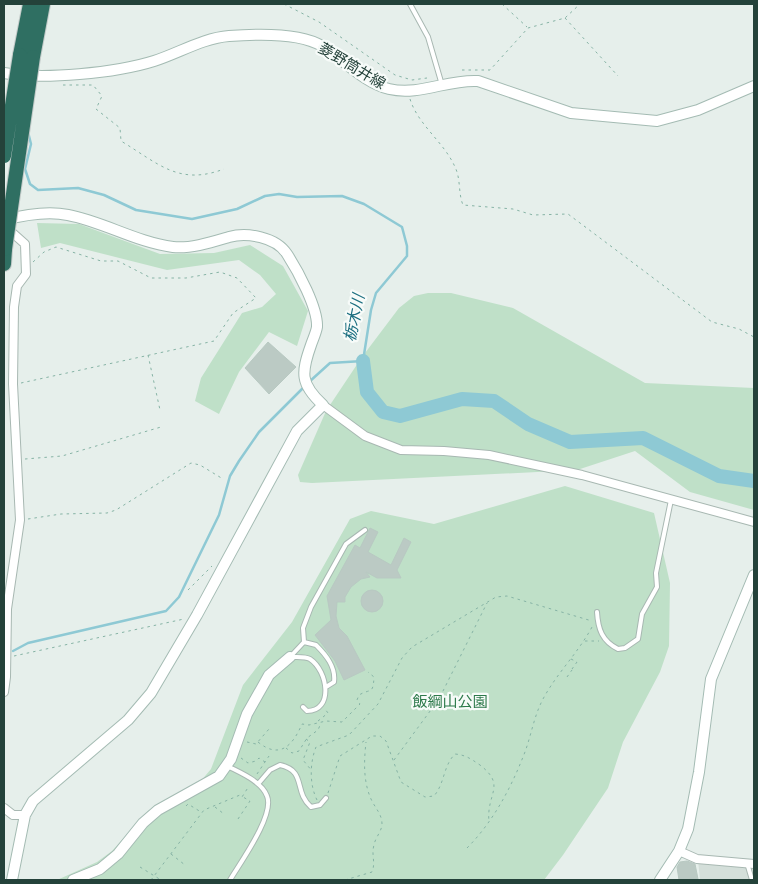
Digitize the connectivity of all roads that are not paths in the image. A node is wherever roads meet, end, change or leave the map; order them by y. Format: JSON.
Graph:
{"nodes":[{"id":1,"x":30,"y":4,"type":"edge"},
{"id":2,"x":43,"y":4,"type":"edge"},
{"id":3,"x":410,"y":4,"type":"edge"},
{"id":4,"x":26,"y":56,"type":"junction"},
{"id":5,"x":4,"y":72,"type":"edge"},
{"id":6,"x":441,"y":82,"type":"junction"},
{"id":7,"x":754,"y":86,"type":"edge"},
{"id":8,"x":4,"y":156,"type":"edge"},
{"id":9,"x":4,"y":221,"type":"edge"},
{"id":10,"x":4,"y":225,"type":"edge"},
{"id":11,"x":4,"y":257,"type":"edge"},
{"id":12,"x":323,"y":405,"type":"junction"},
{"id":13,"x":671,"y":500,"type":"junction"},
{"id":14,"x":754,"y":522,"type":"edge"},
{"id":15,"x":365,"y":530,"type":"dead end"},
{"id":16,"x":754,"y":575,"type":"edge"},
{"id":17,"x":596,"y":612,"type":"dead end"},
{"id":18,"x":304,"y":642,"type":"junction"},
{"id":19,"x":290,"y":657,"type":"junction"},
{"id":20,"x":5,"y":658,"type":"edge"},
{"id":21,"x":326,"y":687,"type":"junction"},
{"id":22,"x":4,"y":692,"type":"edge"},
{"id":23,"x":302,"y":707,"type":"dead end"},
{"id":24,"x":227,"y":766,"type":"junction"},
{"id":25,"x":258,"y":784,"type":"junction"},
{"id":26,"x":326,"y":798,"type":"road end"},
{"id":27,"x":4,"y":808,"type":"edge"},
{"id":28,"x":25,"y":815,"type":"junction"},
{"id":29,"x":679,"y":851,"type":"junction"},
{"id":30,"x":751,"y":863,"type":"edge"},
{"id":31,"x":12,"y":880,"type":"edge"},
{"id":32,"x":73,"y":880,"type":"edge"},
{"id":33,"x":230,"y":880,"type":"edge"},
{"id":34,"x":660,"y":880,"type":"edge"},
{"id":35,"x":752,"y":880,"type":"edge"}],
"edges":[{"from":1,"to":4,"type":"highway"},
{"from":2,"to":4,"type":"highway"},
{"from":3,"to":6,"type":"lane"},
{"from":4,"to":8,"type":"highway","bridge":true},
{"from":4,"to":11,"type":"highway","bridge":true},
{"from":5,"to":6,"type":"street","name":"菱野筒井線"},
{"from":6,"to":7,"type":"street","name":"菱野筒井線"},
{"from":9,"to":12,"type":"street"},
{"from":10,"to":20,"type":"street"},
{"from":12,"to":13,"type":"street"},
{"from":12,"to":28,"type":"street"},
{"from":13,"to":14,"type":"street"},
{"from":13,"to":17,"type":"lane"},
{"from":15,"to":18,"type":"lane"},
{"from":16,"to":29,"type":"street"},
{"from":18,"to":19,"type":"lane"},
{"from":18,"to":21,"type":"lane"},
{"from":19,"to":21,"type":"lane"},
{"from":19,"to":24,"type":"street"},
{"from":20,"to":22,"type":"street"},
{"from":21,"to":23,"type":"lane"},
{"from":24,"to":25,"type":"lane"},
{"from":24,"to":32,"type":"street"},
{"from":25,"to":26,"type":"lane"},
{"from":25,"to":33,"type":"lane"},
{"from":27,"to":28,"type":"street"},
{"from":28,"to":31,"type":"street"},
{"from":29,"to":30,"type":"street"},
{"from":29,"to":34,"type":"street"},
{"from":30,"to":35,"type":"lane"}]}
